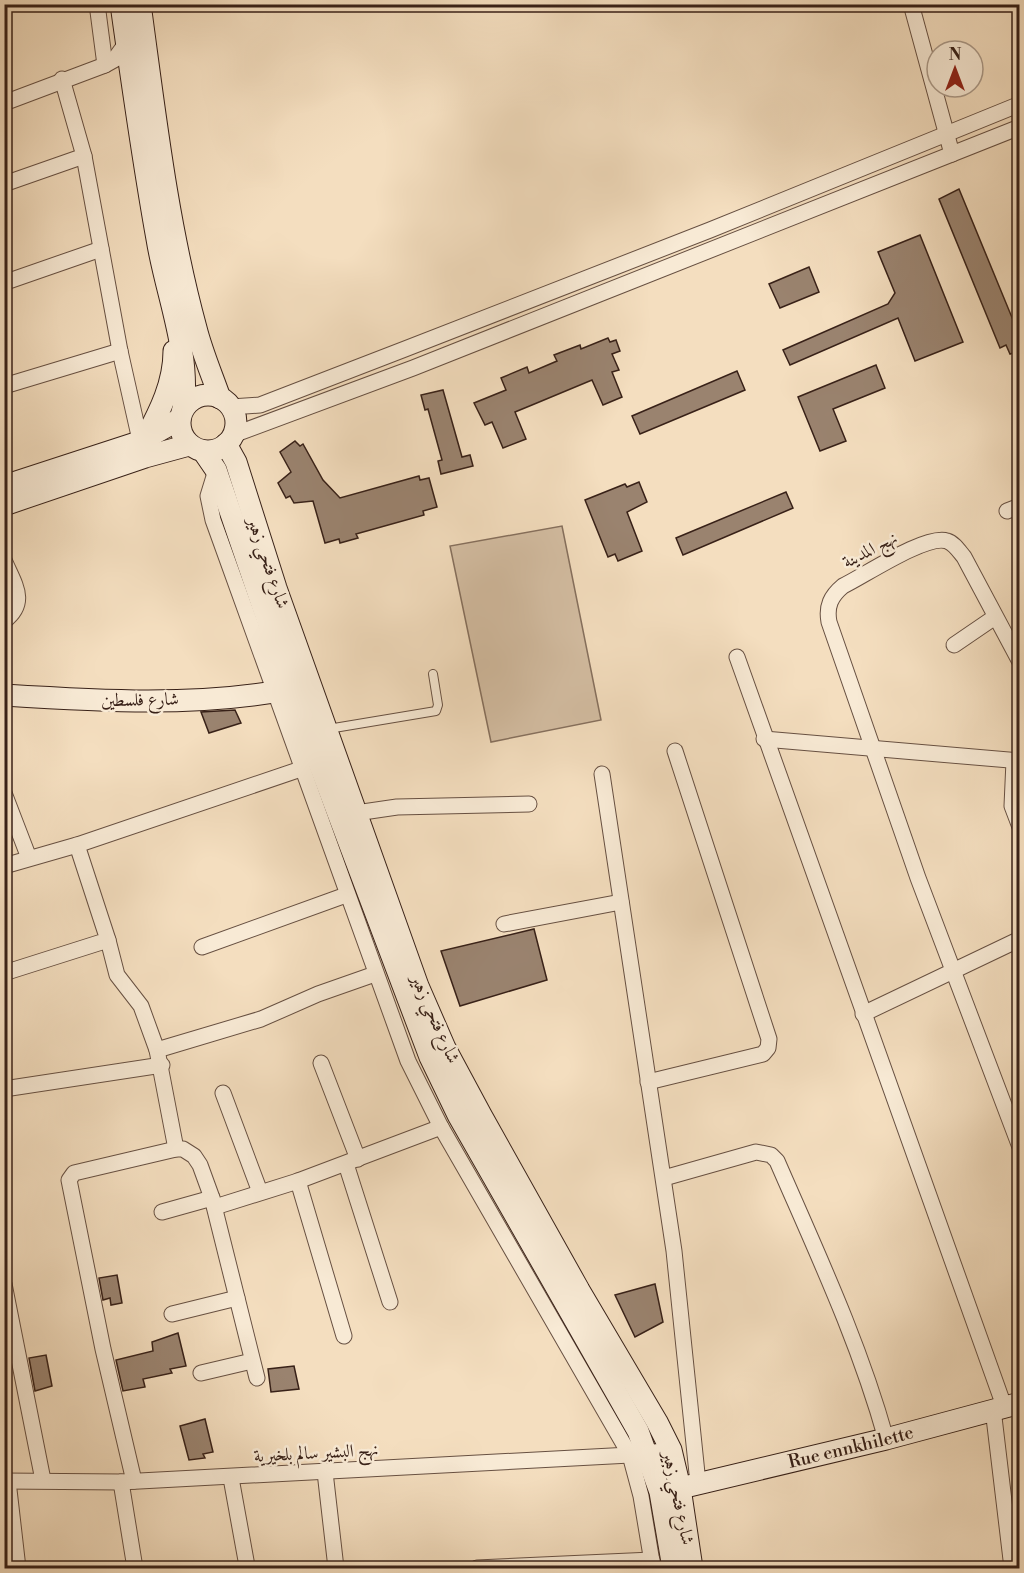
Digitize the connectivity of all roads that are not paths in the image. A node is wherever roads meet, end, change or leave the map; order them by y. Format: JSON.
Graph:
{"nodes":[{"id":1,"x":97,"y":4,"type":"edge"},
{"id":2,"x":121,"y":4,"type":"edge"},
{"id":3,"x":140,"y":4,"type":"edge"},
{"id":4,"x":911,"y":4,"type":"edge"},
{"id":5,"x":127,"y":42,"type":"junction"},
{"id":6,"x":105,"y":65,"type":"junction"},
{"id":7,"x":62,"y":80,"type":"junction"},
{"id":8,"x":4,"y":103,"type":"edge"},
{"id":9,"x":1020,"y":104,"type":"edge"},
{"id":10,"x":1020,"y":127,"type":"edge"},
{"id":11,"x":945,"y":133,"type":"junction"},
{"id":12,"x":952,"y":154,"type":"junction"},
{"id":13,"x":84,"y":156,"type":"junction"},
{"id":14,"x":4,"y":184,"type":"edge"},
{"id":15,"x":101,"y":249,"type":"junction"},
{"id":16,"x":591,"y":277,"type":"junction"},
{"id":17,"x":6,"y":282,"type":"dead end"},
{"id":18,"x":597,"y":295,"type":"junction"},
{"id":19,"x":173,"y":318,"type":"junction"},
{"id":20,"x":120,"y":351,"type":"junction"},
{"id":21,"x":4,"y":386,"type":"edge"},
{"id":22,"x":225,"y":402,"type":"junction"},
{"id":23,"x":182,"y":414,"type":"junction"},
{"id":24,"x":230,"y":440,"type":"junction"},
{"id":25,"x":143,"y":446,"type":"junction"},
{"id":26,"x":196,"y":448,"type":"junction"},
{"id":27,"x":4,"y":486,"type":"edge"},
{"id":28,"x":4,"y":505,"type":"edge"},
{"id":29,"x":4,"y":560,"type":"edge"},
{"id":30,"x":995,"y":617,"type":"junction"},
{"id":31,"x":4,"y":621,"type":"edge"},
{"id":32,"x":954,"y":645,"type":"dead end"},
{"id":33,"x":737,"y":657,"type":"dead end"},
{"id":34,"x":1020,"y":662,"type":"edge"},
{"id":35,"x":433,"y":674,"type":"dead end"},
{"id":36,"x":4,"y":680,"type":"edge"},
{"id":37,"x":281,"y":686,"type":"junction"},
{"id":38,"x":4,"y":695,"type":"edge"},
{"id":39,"x":326,"y":730,"type":"junction"},
{"id":40,"x":764,"y":739,"type":"junction"},
{"id":41,"x":873,"y":749,"type":"junction"},
{"id":42,"x":675,"y":751,"type":"dead end"},
{"id":43,"x":1017,"y":761,"type":"edge"},
{"id":44,"x":301,"y":769,"type":"junction"},
{"id":45,"x":602,"y":774,"type":"dead end"},
{"id":46,"x":4,"y":793,"type":"edge"},
{"id":47,"x":529,"y":804,"type":"dead end"},
{"id":48,"x":356,"y":813,"type":"junction"},
{"id":49,"x":1020,"y":827,"type":"edge"},
{"id":50,"x":77,"y":845,"type":"junction"},
{"id":51,"x":29,"y":858,"type":"junction"},
{"id":52,"x":4,"y":866,"type":"edge"},
{"id":53,"x":346,"y":895,"type":"junction"},
{"id":54,"x":621,"y":902,"type":"junction"},
{"id":55,"x":504,"y":924,"type":"dead end"},
{"id":56,"x":1020,"y":939,"type":"edge"},
{"id":57,"x":108,"y":940,"type":"junction"},
{"id":58,"x":202,"y":947,"type":"dead end"},
{"id":59,"x":4,"y":973,"type":"edge"},
{"id":60,"x":953,"y":973,"type":"junction"},
{"id":61,"x":375,"y":974,"type":"junction"},
{"id":62,"x":863,"y":1014,"type":"junction"},
{"id":63,"x":158,"y":1050,"type":"junction"},
{"id":64,"x":321,"y":1063,"type":"dead end"},
{"id":65,"x":162,"y":1065,"type":"junction"},
{"id":66,"x":648,"y":1082,"type":"junction"},
{"id":67,"x":4,"y":1089,"type":"edge"},
{"id":68,"x":223,"y":1093,"type":"dead end"},
{"id":69,"x":441,"y":1127,"type":"junction"},
{"id":70,"x":1020,"y":1147,"type":"edge"},
{"id":71,"x":176,"y":1149,"type":"junction"},
{"id":72,"x":352,"y":1161,"type":"junction"},
{"id":73,"x":664,"y":1178,"type":"junction"},
{"id":74,"x":298,"y":1181,"type":"junction"},
{"id":75,"x":260,"y":1192,"type":"junction"},
{"id":76,"x":213,"y":1203,"type":"junction"},
{"id":77,"x":162,"y":1212,"type":"dead end"},
{"id":78,"x":4,"y":1284,"type":"edge"},
{"id":79,"x":237,"y":1298,"type":"junction"},
{"id":80,"x":390,"y":1302,"type":"dead end"},
{"id":81,"x":172,"y":1314,"type":"dead end"},
{"id":82,"x":344,"y":1335,"type":"dead end"},
{"id":83,"x":252,"y":1361,"type":"junction"},
{"id":84,"x":201,"y":1373,"type":"dead end"},
{"id":85,"x":257,"y":1378,"type":"dead end"},
{"id":86,"x":1005,"y":1406,"type":"edge"},
{"id":87,"x":886,"y":1439,"type":"junction"},
{"id":88,"x":671,"y":1450,"type":"junction"},
{"id":89,"x":639,"y":1455,"type":"junction"},
{"id":90,"x":325,"y":1472,"type":"junction"},
{"id":91,"x":231,"y":1478,"type":"junction"},
{"id":92,"x":43,"y":1480,"type":"junction"},
{"id":93,"x":6,"y":1481,"type":"edge"},
{"id":94,"x":128,"y":1482,"type":"junction"},
{"id":95,"x":670,"y":1490,"type":"junction"},
{"id":96,"x":652,"y":1564,"type":"edge"},
{"id":97,"x":247,"y":1566,"type":"dead end"},
{"id":98,"x":522,"y":1566,"type":"edge"},
{"id":99,"x":18,"y":1569,"type":"edge"},
{"id":100,"x":135,"y":1569,"type":"edge"},
{"id":101,"x":336,"y":1569,"type":"edge"},
{"id":102,"x":477,"y":1569,"type":"edge"},
{"id":103,"x":673,"y":1569,"type":"edge"},
{"id":104,"x":692,"y":1569,"type":"edge"},
{"id":105,"x":1012,"y":1569,"type":"edge"}],
"edges":[{"from":1,"to":6,"type":"street"},
{"from":2,"to":5,"type":"street"},
{"from":3,"to":22,"type":"street"},
{"from":4,"to":11,"type":"street"},
{"from":5,"to":6,"type":"street"},
{"from":5,"to":19,"type":"street"},
{"from":6,"to":7,"type":"street"},
{"from":7,"to":8,"type":"street"},
{"from":7,"to":13,"type":"street"},
{"from":9,"to":11,"type":"street"},
{"from":10,"to":12,"type":"street"},
{"from":11,"to":12,"type":"street"},
{"from":11,"to":16,"type":"street"},
{"from":12,"to":18,"type":"street"},
{"from":13,"to":14,"type":"street"},
{"from":13,"to":15,"type":"street"},
{"from":15,"to":17,"type":"street"},
{"from":15,"to":20,"type":"street"},
{"from":16,"to":18,"type":"lane"},
{"from":16,"to":22,"type":"street"},
{"from":18,"to":24,"type":"street"},
{"from":19,"to":23,"type":"street"},
{"from":19,"to":25,"type":"street"},
{"from":20,"to":21,"type":"street"},
{"from":20,"to":25,"type":"street"},
{"from":22,"to":23,"type":"street"},
{"from":22,"to":24,"type":"street"},
{"from":23,"to":25,"type":"street"},
{"from":23,"to":26,"type":"street"},
{"from":24,"to":26,"type":"street"},
{"from":24,"to":39,"type":"street","name":"شارع فتحي زهير"},
{"from":25,"to":26,"type":"street"},
{"from":25,"to":27,"type":"street"},
{"from":25,"to":28,"type":"street"},
{"from":26,"to":37,"type":"street","name":"شارع فتحي زهير"},
{"from":29,"to":31,"type":"street"},
{"from":30,"to":32,"type":"street"},
{"from":30,"to":34,"type":"street","name":"نهج المدينة"},
{"from":30,"to":41,"type":"street","name":"نهج المدينة"},
{"from":33,"to":40,"type":"street"},
{"from":35,"to":39,"type":"lane"},
{"from":36,"to":37,"type":"street","name":"شارع فلسطين"},
{"from":37,"to":38,"type":"street","name":"شارع فلسطين"},
{"from":37,"to":44,"type":"street"},
{"from":37,"to":89,"type":"street","name":"شارع فتحي زهير"},
{"from":39,"to":48,"type":"street","name":"شارع فتحي زهير"},
{"from":40,"to":41,"type":"street"},
{"from":40,"to":62,"type":"street"},
{"from":41,"to":43,"type":"street"},
{"from":41,"to":60,"type":"street"},
{"from":42,"to":66,"type":"street"},
{"from":43,"to":49,"type":"street"},
{"from":44,"to":50,"type":"street"},
{"from":44,"to":53,"type":"street"},
{"from":45,"to":54,"type":"street"},
{"from":46,"to":51,"type":"street"},
{"from":47,"to":48,"type":"street"},
{"from":48,"to":88,"type":"street","name":"شارع فتحي زهير"},
{"from":50,"to":51,"type":"street"},
{"from":50,"to":57,"type":"street"},
{"from":51,"to":52,"type":"street"},
{"from":53,"to":58,"type":"street"},
{"from":53,"to":61,"type":"street"},
{"from":54,"to":55,"type":"street"},
{"from":54,"to":66,"type":"street"},
{"from":56,"to":60,"type":"street"},
{"from":57,"to":59,"type":"street"},
{"from":57,"to":63,"type":"street"},
{"from":60,"to":62,"type":"street"},
{"from":60,"to":70,"type":"street"},
{"from":61,"to":63,"type":"street"},
{"from":61,"to":69,"type":"street"},
{"from":62,"to":86,"type":"street"},
{"from":63,"to":65,"type":"street"},
{"from":64,"to":72,"type":"street"},
{"from":65,"to":67,"type":"street"},
{"from":65,"to":71,"type":"street"},
{"from":66,"to":73,"type":"street"},
{"from":68,"to":75,"type":"street"},
{"from":69,"to":72,"type":"street"},
{"from":69,"to":89,"type":"street"},
{"from":71,"to":76,"type":"street"},
{"from":71,"to":94,"type":"street"},
{"from":72,"to":74,"type":"street"},
{"from":72,"to":80,"type":"street"},
{"from":73,"to":87,"type":"street"},
{"from":73,"to":95,"type":"street"},
{"from":74,"to":75,"type":"street"},
{"from":74,"to":82,"type":"street"},
{"from":75,"to":76,"type":"street"},
{"from":76,"to":77,"type":"street"},
{"from":76,"to":79,"type":"street"},
{"from":78,"to":92,"type":"street"},
{"from":79,"to":81,"type":"street"},
{"from":79,"to":83,"type":"street"},
{"from":83,"to":84,"type":"street"},
{"from":83,"to":85,"type":"street"},
{"from":86,"to":87,"type":"street","name":"Rue ennkhilette"},
{"from":86,"to":105,"type":"street"},
{"from":87,"to":95,"type":"street","name":"Rue ennkhilette"},
{"from":88,"to":89,"type":"street","name":"نهج البشير سالم بلخيرية"},
{"from":88,"to":95,"type":"street","name":"شارع فتحي زهير"},
{"from":89,"to":90,"type":"street","name":"نهج البشير سالم بلخيرية"},
{"from":89,"to":95,"type":"street","name":"شارع فتحي زهير"},
{"from":90,"to":91,"type":"street","name":"نهج البشير سالم بلخيرية"},
{"from":90,"to":101,"type":"street"},
{"from":91,"to":94,"type":"street","name":"نهج البشير سالم بلخيرية"},
{"from":91,"to":97,"type":"street"},
{"from":92,"to":93,"type":"street","name":"نهج البشير سالم بلخيرية"},
{"from":92,"to":94,"type":"street","name":"نهج البشير سالم بلخيرية"},
{"from":93,"to":99,"type":"street"},
{"from":94,"to":100,"type":"street"},
{"from":95,"to":96,"type":"street"},
{"from":95,"to":103,"type":"street","name":"شارع فتحي زهير"},
{"from":95,"to":104,"type":"street","name":"شارع فتحي زهير"},
{"from":96,"to":98,"type":"street"},
{"from":98,"to":102,"type":"street"}]}
